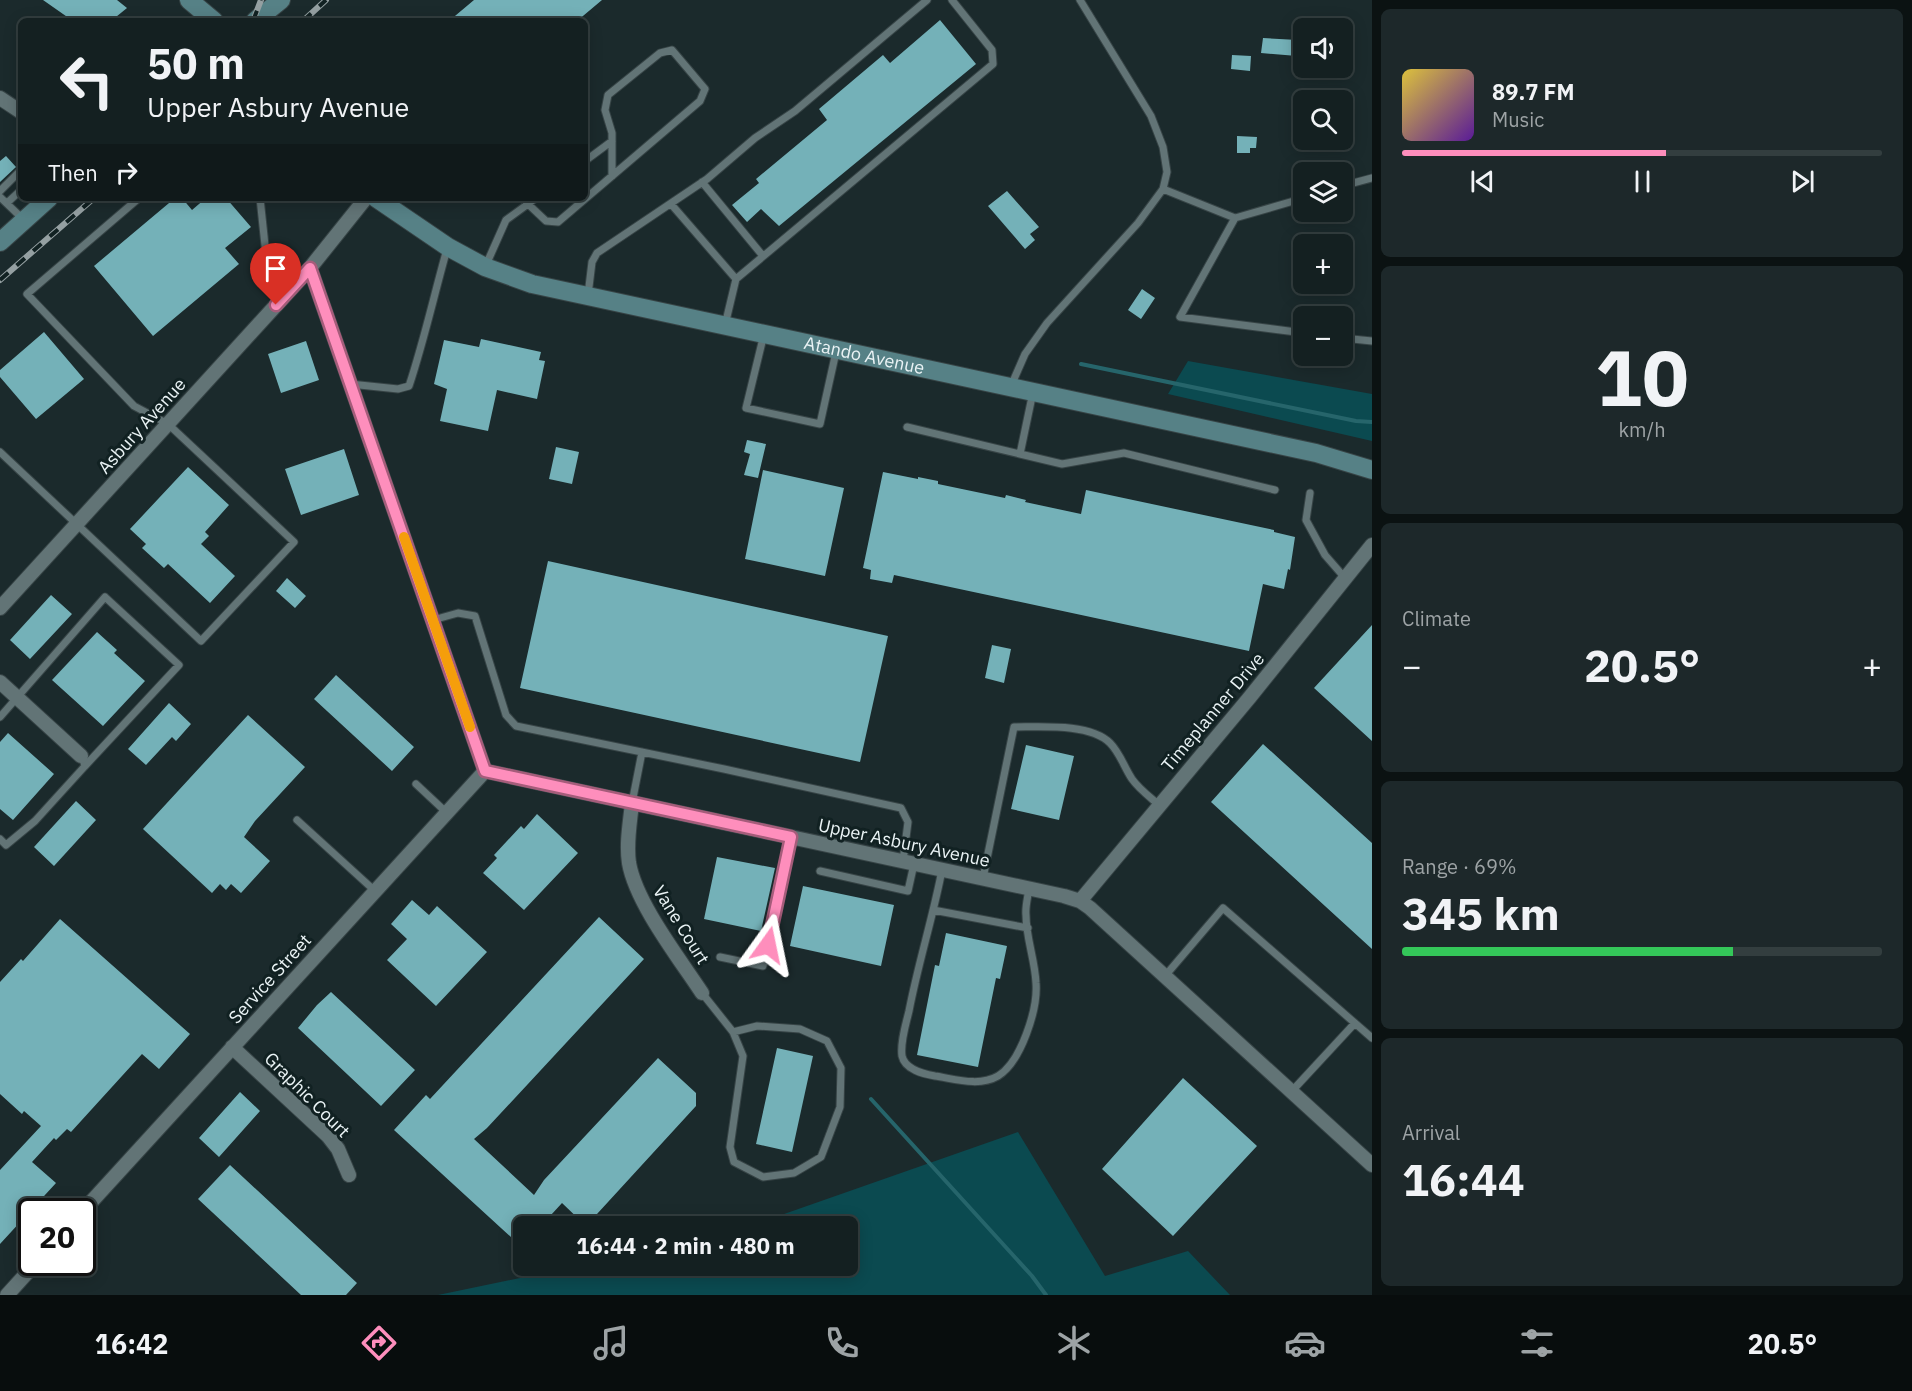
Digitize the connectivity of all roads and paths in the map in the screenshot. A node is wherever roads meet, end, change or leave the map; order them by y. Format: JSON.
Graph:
{"nodes":[{"id":1,"x":280,"y":0,"type":"edge"},
{"id":2,"x":927,"y":0,"type":"edge"},
{"id":3,"x":952,"y":0,"type":"edge"},
{"id":4,"x":1080,"y":0,"type":"edge"},
{"id":5,"x":193,"y":1,"type":"edge"},
{"id":6,"x":211,"y":18,"type":"edge"},
{"id":7,"x":259,"y":18,"type":"edge"},
{"id":8,"x":0,"y":98,"type":"edge"},
{"id":9,"x":18,"y":110,"type":"edge"},
{"id":10,"x":612,"y":141,"type":"junction"},
{"id":11,"x":588,"y":159,"type":"edge"},
{"id":12,"x":18,"y":173,"type":"edge"},
{"id":13,"x":612,"y":176,"type":"junction"},
{"id":14,"x":1372,"y":178,"type":"edge"},
{"id":15,"x":702,"y":182,"type":"junction"},
{"id":16,"x":1353,"y":183,"type":"edge"},
{"id":17,"x":1163,"y":189,"type":"junction"},
{"id":18,"x":0,"y":191,"type":"edge"},
{"id":19,"x":18,"y":193,"type":"edge"},
{"id":20,"x":0,"y":196,"type":"edge"},
{"id":21,"x":588,"y":196,"type":"edge"},
{"id":22,"x":46,"y":201,"type":"edge"},
{"id":23,"x":136,"y":201,"type":"edge"},
{"id":24,"x":260,"y":201,"type":"edge"},
{"id":25,"x":364,"y":201,"type":"edge"},
{"id":26,"x":380,"y":201,"type":"edge"},
{"id":27,"x":526,"y":201,"type":"edge"},
{"id":28,"x":583,"y":201,"type":"edge"},
{"id":29,"x":1293,"y":201,"type":"edge"},
{"id":30,"x":7,"y":203,"type":"junction"},
{"id":31,"x":671,"y":204,"type":"junction"},
{"id":32,"x":1235,"y":219,"type":"junction"},
{"id":33,"x":24,"y":220,"type":"junction"},
{"id":34,"x":0,"y":242,"type":"edge"},
{"id":35,"x":448,"y":247,"type":"junction"},
{"id":36,"x":763,"y":256,"type":"junction"},
{"id":37,"x":485,"y":267,"type":"junction"},
{"id":38,"x":310,"y":268,"type":"junction"},
{"id":39,"x":736,"y":279,"type":"junction"},
{"id":40,"x":292,"y":288,"type":"junction"},
{"id":41,"x":588,"y":296,"type":"junction"},
{"id":42,"x":725,"y":325,"type":"junction"},
{"id":43,"x":1293,"y":332,"type":"edge"},
{"id":44,"x":764,"y":334,"type":"junction"},
{"id":45,"x":1353,"y":339,"type":"edge"},
{"id":46,"x":1372,"y":341,"type":"edge"},
{"id":47,"x":836,"y":349,"type":"junction"},
{"id":48,"x":350,"y":384,"type":"junction"},
{"id":49,"x":1010,"y":387,"type":"junction"},
{"id":50,"x":1033,"y":392,"type":"junction"},
{"id":51,"x":168,"y":424,"type":"junction"},
{"id":52,"x":907,"y":428,"type":"dead end"},
{"id":53,"x":0,"y":452,"type":"edge"},
{"id":54,"x":1020,"y":454,"type":"junction"},
{"id":55,"x":1372,"y":470,"type":"edge"},
{"id":56,"x":1275,"y":489,"type":"dead end"},
{"id":57,"x":1310,"y":493,"type":"dead end"},
{"id":58,"x":77,"y":525,"type":"junction"},
{"id":59,"x":1372,"y":545,"type":"edge"},
{"id":60,"x":1345,"y":578,"type":"junction"},
{"id":61,"x":0,"y":608,"type":"edge"},
{"id":62,"x":433,"y":620,"type":"junction"},
{"id":63,"x":0,"y":682,"type":"edge"},
{"id":64,"x":17,"y":698,"type":"junction"},
{"id":65,"x":0,"y":717,"type":"edge"},
{"id":66,"x":642,"y":752,"type":"junction"},
{"id":67,"x":83,"y":761,"type":"junction"},
{"id":68,"x":485,"y":771,"type":"junction"},
{"id":69,"x":417,"y":784,"type":"dead end"},
{"id":70,"x":632,"y":803,"type":"junction"},
{"id":71,"x":1160,"y":805,"type":"junction"},
{"id":72,"x":447,"y":813,"type":"junction"},
{"id":73,"x":297,"y":820,"type":"dead end"},
{"id":74,"x":791,"y":837,"type":"junction"},
{"id":75,"x":0,"y":838,"type":"edge"},
{"id":76,"x":908,"y":862,"type":"junction"},
{"id":77,"x":942,"y":870,"type":"junction"},
{"id":78,"x":820,"y":872,"type":"dead end"},
{"id":79,"x":983,"y":878,"type":"junction"},
{"id":80,"x":1029,"y":888,"type":"junction"},
{"id":81,"x":375,"y":891,"type":"junction"},
{"id":82,"x":1080,"y":901,"type":"junction"},
{"id":83,"x":933,"y":910,"type":"junction"},
{"id":84,"x":1028,"y":928,"type":"junction"},
{"id":85,"x":720,"y":957,"type":"dead end"},
{"id":86,"x":1165,"y":976,"type":"junction"},
{"id":87,"x":702,"y":993,"type":"joint"},
{"id":88,"x":1355,"y":1023,"type":"junction"},
{"id":89,"x":733,"y":1032,"type":"junction"},
{"id":90,"x":1372,"y":1038,"type":"edge"},
{"id":91,"x":232,"y":1047,"type":"junction"},
{"id":92,"x":1292,"y":1091,"type":"junction"},
{"id":93,"x":1372,"y":1165,"type":"edge"},
{"id":94,"x":349,"y":1175,"type":"dead end"},
{"id":95,"x":95,"y":1198,"type":"edge"},
{"id":96,"x":24,"y":1276,"type":"edge"},
{"id":97,"x":7,"y":1295,"type":"edge"}],
"edges":[{"from":1,"to":7,"type":"main road"},
{"from":2,"to":15,"type":"lane"},
{"from":3,"to":36,"type":"lane"},
{"from":4,"to":17,"type":"lane"},
{"from":5,"to":6,"type":"main road"},
{"from":8,"to":9,"type":"street"},
{"from":10,"to":11,"type":"lane"},
{"from":10,"to":13,"type":"lane"},
{"from":10,"to":13,"type":"lane"},
{"from":12,"to":18,"type":"lane"},
{"from":13,"to":21,"type":"lane"},
{"from":14,"to":16,"type":"lane"},
{"from":15,"to":31,"type":"lane"},
{"from":15,"to":36,"type":"lane"},
{"from":17,"to":32,"type":"lane"},
{"from":17,"to":49,"type":"lane"},
{"from":19,"to":30,"type":"lane"},
{"from":20,"to":30,"type":"lane"},
{"from":22,"to":33,"type":"main road"},
{"from":23,"to":51,"type":"lane"},
{"from":24,"to":40,"type":"lane"},
{"from":25,"to":38,"type":"street"},
{"from":26,"to":35,"type":"main road","name":"Atando Avenue"},
{"from":27,"to":28,"type":"lane"},
{"from":27,"to":37,"type":"lane"},
{"from":29,"to":32,"type":"lane"},
{"from":30,"to":33,"type":"lane"},
{"from":31,"to":39,"type":"lane"},
{"from":31,"to":41,"type":"lane"},
{"from":32,"to":43,"type":"lane"},
{"from":33,"to":34,"type":"main road"},
{"from":35,"to":37,"type":"main road","name":"Atando Avenue"},
{"from":35,"to":48,"type":"lane"},
{"from":36,"to":39,"type":"lane"},
{"from":37,"to":41,"type":"main road","name":"Atando Avenue"},
{"from":38,"to":40,"type":"street","name":"Asbury Avenue"},
{"from":38,"to":48,"type":"street"},
{"from":39,"to":42,"type":"lane"},
{"from":40,"to":51,"type":"street","name":"Asbury Avenue"},
{"from":41,"to":42,"type":"main road","name":"Atando Avenue"},
{"from":42,"to":44,"type":"main road","name":"Atando Avenue"},
{"from":44,"to":47,"type":"main road","name":"Atando Avenue"},
{"from":44,"to":47,"type":"lane"},
{"from":45,"to":46,"type":"lane"},
{"from":47,"to":49,"type":"main road","name":"Atando Avenue"},
{"from":48,"to":62,"type":"street"},
{"from":49,"to":50,"type":"main road","name":"Atando Avenue"},
{"from":50,"to":54,"type":"lane"},
{"from":50,"to":55,"type":"main road","name":"Atando Avenue"},
{"from":51,"to":58,"type":"street","name":"Asbury Avenue"},
{"from":51,"to":58,"type":"lane"},
{"from":52,"to":54,"type":"lane"},
{"from":53,"to":58,"type":"lane"},
{"from":54,"to":56,"type":"lane"},
{"from":57,"to":60,"type":"lane"},
{"from":58,"to":61,"type":"street","name":"Asbury Avenue"},
{"from":59,"to":60,"type":"street","name":"Timeplanner Drive"},
{"from":60,"to":71,"type":"street","name":"Timeplanner Drive"},
{"from":62,"to":66,"type":"lane"},
{"from":62,"to":68,"type":"street"},
{"from":63,"to":64,"type":"street"},
{"from":64,"to":65,"type":"lane"},
{"from":64,"to":67,"type":"street"},
{"from":64,"to":67,"type":"lane"},
{"from":66,"to":70,"type":"lane"},
{"from":66,"to":76,"type":"lane"},
{"from":67,"to":75,"type":"lane"},
{"from":68,"to":70,"type":"street","name":"Upper Asbury Avenue"},
{"from":68,"to":72,"type":"street","name":"Service Street"},
{"from":69,"to":72,"type":"lane"},
{"from":70,"to":74,"type":"street","name":"Upper Asbury Avenue"},
{"from":70,"to":87,"type":"street","name":"Vane Court"},
{"from":71,"to":79,"type":"lane"},
{"from":71,"to":82,"type":"street","name":"Timeplanner Drive"},
{"from":72,"to":81,"type":"street","name":"Service Street"},
{"from":73,"to":81,"type":"lane"},
{"from":74,"to":76,"type":"street","name":"Upper Asbury Avenue"},
{"from":74,"to":85,"type":"lane"},
{"from":76,"to":77,"type":"street","name":"Upper Asbury Avenue"},
{"from":76,"to":78,"type":"lane"},
{"from":77,"to":79,"type":"street","name":"Upper Asbury Avenue"},
{"from":77,"to":83,"type":"lane"},
{"from":79,"to":80,"type":"street","name":"Upper Asbury Avenue"},
{"from":80,"to":82,"type":"street","name":"Upper Asbury Avenue"},
{"from":80,"to":84,"type":"lane"},
{"from":81,"to":91,"type":"street","name":"Service Street"},
{"from":82,"to":86,"type":"street","name":"Upper Asbury Avenue"},
{"from":83,"to":84,"type":"lane"},
{"from":83,"to":84,"type":"lane"},
{"from":86,"to":88,"type":"lane"},
{"from":86,"to":92,"type":"street","name":"Upper Asbury Avenue"},
{"from":87,"to":89,"type":"lane"},
{"from":88,"to":90,"type":"lane"},
{"from":88,"to":92,"type":"lane"},
{"from":89,"to":89,"type":"lane"},
{"from":91,"to":94,"type":"street","name":"Graphic Court"},
{"from":91,"to":95,"type":"street","name":"Service Street"},
{"from":92,"to":93,"type":"street","name":"Upper Asbury Avenue"},
{"from":96,"to":97,"type":"street"}]}
